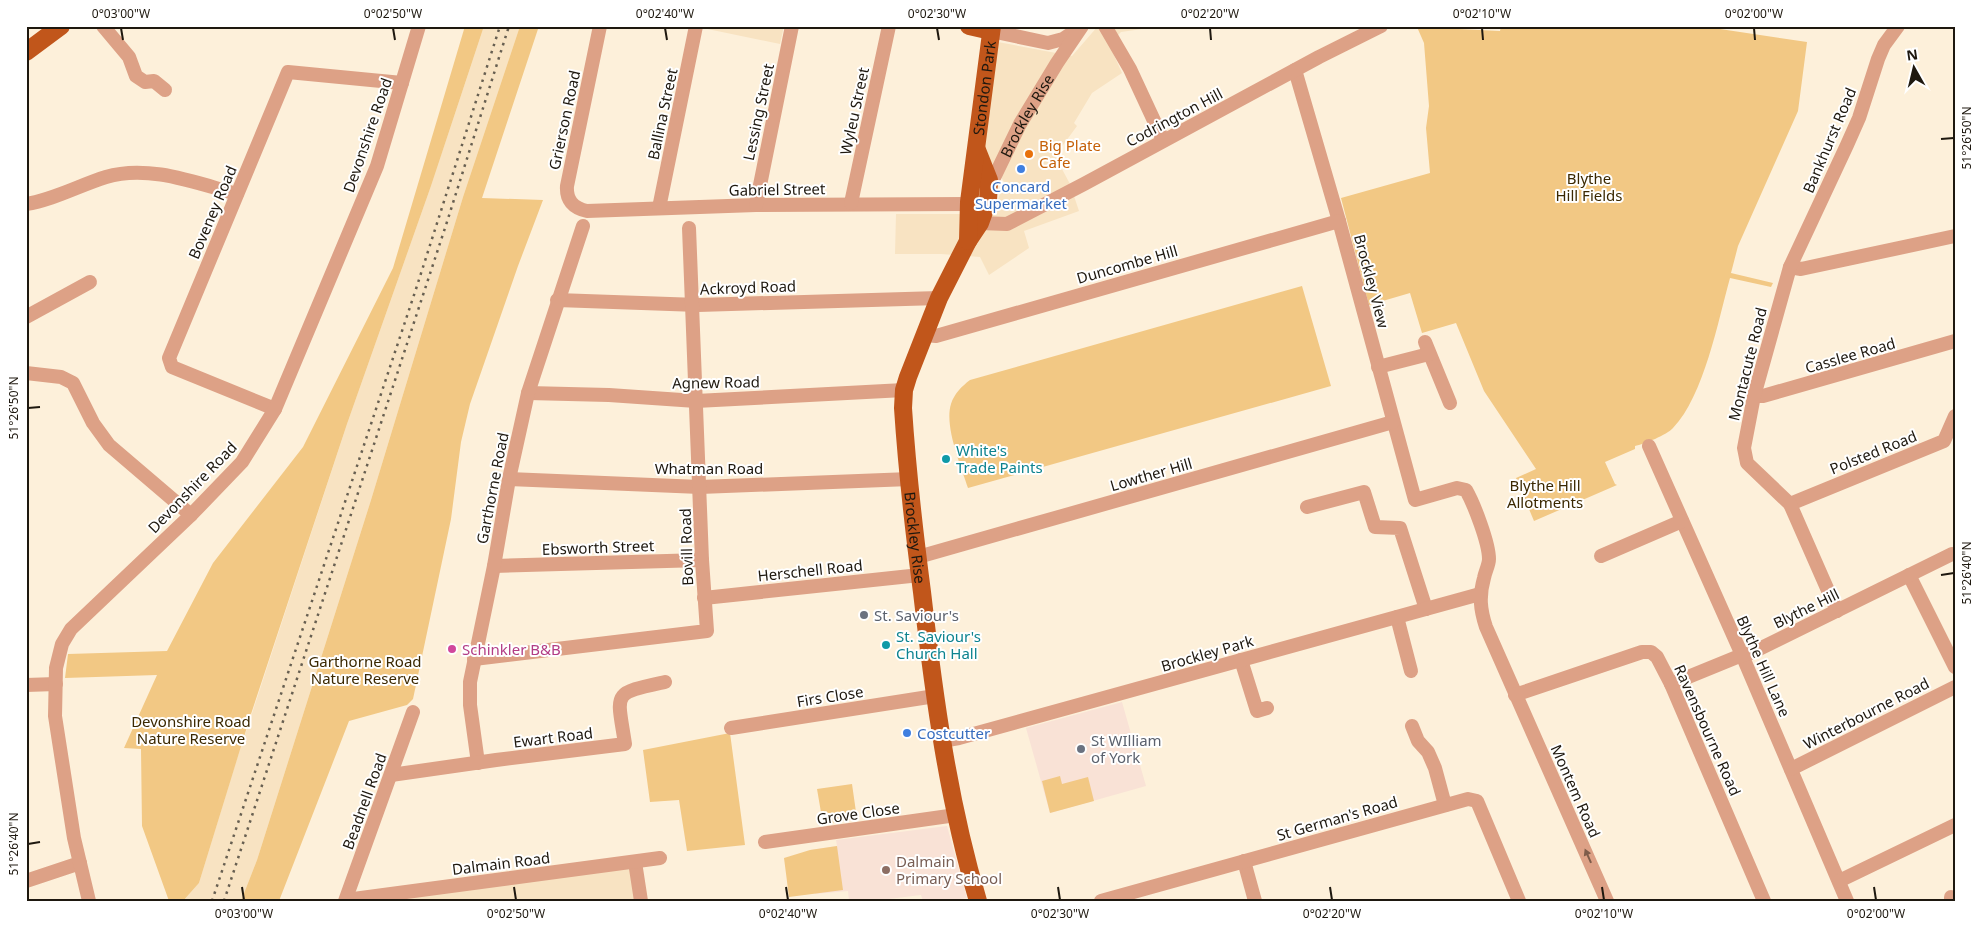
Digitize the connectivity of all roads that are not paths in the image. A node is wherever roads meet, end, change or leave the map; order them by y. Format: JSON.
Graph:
{"nodes":[{"id":1,"x":61,"y":26,"type":"edge"},
{"id":2,"x":103,"y":26,"type":"edge"},
{"id":3,"x":419,"y":26,"type":"edge"},
{"id":4,"x":600,"y":26,"type":"edge"},
{"id":5,"x":696,"y":26,"type":"edge"},
{"id":6,"x":792,"y":26,"type":"edge"},
{"id":7,"x":889,"y":26,"type":"edge"},
{"id":8,"x":969,"y":26,"type":"edge"},
{"id":9,"x":1082,"y":26,"type":"edge"},
{"id":10,"x":1105,"y":26,"type":"edge"},
{"id":11,"x":1381,"y":26,"type":"edge"},
{"id":12,"x":1898,"y":26,"type":"edge"},
{"id":13,"x":992,"y":29,"type":"edge"},
{"id":14,"x":1048,"y":43,"type":"junction"},
{"id":15,"x":26,"y":52,"type":"edge"},
{"id":16,"x":1055,"y":66,"type":"junction"},
{"id":17,"x":1295,"y":70,"type":"junction"},
{"id":18,"x":402,"y":83,"type":"junction"},
{"id":19,"x":165,"y":90,"type":"dead end"},
{"id":20,"x":1163,"y":140,"type":"junction"},
{"id":21,"x":977,"y":186,"type":"junction"},
{"id":22,"x":237,"y":194,"type":"junction"},
{"id":23,"x":851,"y":203,"type":"junction"},
{"id":24,"x":26,"y":204,"type":"edge"},
{"id":25,"x":756,"y":204,"type":"junction"},
{"id":26,"x":659,"y":208,"type":"junction"},
{"id":27,"x":587,"y":211,"type":"joint"},
{"id":28,"x":1339,"y":221,"type":"junction"},
{"id":29,"x":980,"y":223,"type":"junction"},
{"id":30,"x":583,"y":226,"type":"dead end"},
{"id":31,"x":690,"y":228,"type":"dead end"},
{"id":32,"x":1955,"y":236,"type":"edge"},
{"id":33,"x":968,"y":242,"type":"junction"},
{"id":34,"x":1790,"y":267,"type":"junction"},
{"id":35,"x":90,"y":282,"type":"dead end"},
{"id":36,"x":939,"y":298,"type":"junction"},
{"id":37,"x":557,"y":300,"type":"junction"},
{"id":38,"x":692,"y":305,"type":"junction"},
{"id":39,"x":26,"y":317,"type":"edge"},
{"id":40,"x":925,"y":335,"type":"junction"},
{"id":41,"x":1955,"y":341,"type":"edge"},
{"id":42,"x":1378,"y":368,"type":"junction"},
{"id":43,"x":26,"y":373,"type":"edge"},
{"id":44,"x":904,"y":390,"type":"junction"},
{"id":45,"x":528,"y":393,"type":"junction"},
{"id":46,"x":1754,"y":396,"type":"junction"},
{"id":47,"x":696,"y":401,"type":"junction"},
{"id":48,"x":1450,"y":404,"type":"dead end"},
{"id":49,"x":275,"y":410,"type":"junction"},
{"id":50,"x":1955,"y":416,"type":"edge"},
{"id":51,"x":1393,"y":422,"type":"junction"},
{"id":52,"x":1649,"y":446,"type":"dead end"},
{"id":53,"x":509,"y":479,"type":"junction"},
{"id":54,"x":910,"y":479,"type":"junction"},
{"id":55,"x":700,"y":487,"type":"junction"},
{"id":56,"x":1790,"y":504,"type":"junction"},
{"id":57,"x":1307,"y":506,"type":"dead end"},
{"id":58,"x":191,"y":515,"type":"junction"},
{"id":59,"x":1682,"y":521,"type":"junction"},
{"id":60,"x":1952,"y":554,"type":"dead end"},
{"id":61,"x":1601,"y":556,"type":"dead end"},
{"id":62,"x":702,"y":560,"type":"junction"},
{"id":63,"x":494,"y":566,"type":"junction"},
{"id":64,"x":919,"y":566,"type":"junction"},
{"id":65,"x":1909,"y":575,"type":"junction"},
{"id":66,"x":1480,"y":594,"type":"junction"},
{"id":67,"x":704,"y":598,"type":"junction"},
{"id":68,"x":1426,"y":609,"type":"junction"},
{"id":69,"x":1836,"y":611,"type":"junction"},
{"id":70,"x":1397,"y":617,"type":"junction"},
{"id":71,"x":1742,"y":655,"type":"junction"},
{"id":72,"x":474,"y":658,"type":"junction"},
{"id":73,"x":1241,"y":660,"type":"junction"},
{"id":74,"x":1955,"y":667,"type":"edge"},
{"id":75,"x":1411,"y":671,"type":"dead end"},
{"id":76,"x":665,"y":682,"type":"dead end"},
{"id":77,"x":56,"y":684,"type":"junction"},
{"id":78,"x":1671,"y":684,"type":"junction"},
{"id":79,"x":26,"y":685,"type":"edge"},
{"id":80,"x":1955,"y":686,"type":"edge"},
{"id":81,"x":1515,"y":695,"type":"junction"},
{"id":82,"x":935,"y":696,"type":"junction"},
{"id":83,"x":1267,"y":708,"type":"dead end"},
{"id":84,"x":413,"y":712,"type":"dead end"},
{"id":85,"x":1412,"y":726,"type":"dead end"},
{"id":86,"x":731,"y":728,"type":"dead end"},
{"id":87,"x":942,"y":742,"type":"junction"},
{"id":88,"x":478,"y":763,"type":"junction"},
{"id":89,"x":1791,"y":769,"type":"junction"},
{"id":90,"x":391,"y":776,"type":"junction"},
{"id":91,"x":1445,"y":805,"type":"junction"},
{"id":92,"x":956,"y":815,"type":"junction"},
{"id":93,"x":1955,"y":825,"type":"edge"},
{"id":94,"x":765,"y":842,"type":"dead end"},
{"id":95,"x":660,"y":858,"type":"dead end"},
{"id":96,"x":1244,"y":861,"type":"junction"},
{"id":97,"x":635,"y":862,"type":"junction"},
{"id":98,"x":80,"y":863,"type":"junction"},
{"id":99,"x":26,"y":881,"type":"edge"},
{"id":100,"x":1839,"y":881,"type":"junction"},
{"id":101,"x":346,"y":900,"type":"edge"},
{"id":102,"x":89,"y":901,"type":"edge"},
{"id":103,"x":641,"y":901,"type":"edge"},
{"id":104,"x":978,"y":901,"type":"edge"},
{"id":105,"x":1101,"y":901,"type":"edge"},
{"id":106,"x":1255,"y":901,"type":"edge"},
{"id":107,"x":1520,"y":901,"type":"edge"},
{"id":108,"x":1607,"y":901,"type":"edge"},
{"id":109,"x":1764,"y":901,"type":"edge"},
{"id":110,"x":1847,"y":901,"type":"edge"}],
"edges":[{"from":1,"to":15,"type":"main road"},
{"from":2,"to":19,"type":"street"},
{"from":3,"to":18,"type":"street","name":"Devonshire Road"},
{"from":4,"to":27,"type":"street","name":"Grierson Road"},
{"from":5,"to":26,"type":"street","name":"Ballina Street"},
{"from":6,"to":25,"type":"street","name":"Lessing Street"},
{"from":7,"to":23,"type":"street","name":"Wyleu Street"},
{"from":8,"to":13,"type":"main road"},
{"from":9,"to":14,"type":"street"},
{"from":9,"to":16,"type":"street","name":"Brockley Rise"},
{"from":10,"to":20,"type":"street"},
{"from":11,"to":17,"type":"street","name":"Codrington Hill"},
{"from":12,"to":34,"type":"street","name":"Bankhurst Road"},
{"from":13,"to":14,"type":"street"},
{"from":13,"to":21,"type":"main road","name":"Stondon Park"},
{"from":14,"to":16,"type":"street"},
{"from":16,"to":21,"type":"street","name":"Brockley Rise"},
{"from":17,"to":20,"type":"street","name":"Codrington Hill"},
{"from":17,"to":28,"type":"street","name":"Brockley View"},
{"from":18,"to":22,"type":"street","name":"Boveney Road"},
{"from":18,"to":49,"type":"street","name":"Devonshire Road"},
{"from":20,"to":29,"type":"street","name":"Codrington Hill"},
{"from":21,"to":23,"type":"street","name":"Gabriel Street"},
{"from":21,"to":29,"type":"main road"},
{"from":21,"to":33,"type":"main road","name":"Stondon Park"},
{"from":22,"to":24,"type":"street"},
{"from":22,"to":49,"type":"street","name":"Boveney Road"},
{"from":23,"to":25,"type":"street","name":"Gabriel Street"},
{"from":25,"to":26,"type":"street","name":"Gabriel Street"},
{"from":26,"to":27,"type":"street","name":"Gabriel Street"},
{"from":28,"to":40,"type":"street","name":"Duncombe Hill"},
{"from":28,"to":42,"type":"street","name":"Brockley View"},
{"from":29,"to":33,"type":"main road"},
{"from":30,"to":37,"type":"street","name":"Garthorne Road"},
{"from":31,"to":38,"type":"street","name":"Bovill Road"},
{"from":32,"to":34,"type":"street"},
{"from":33,"to":36,"type":"main road","name":"Brockley Rise"},
{"from":34,"to":46,"type":"street","name":"Montacute Road"},
{"from":35,"to":39,"type":"street"},
{"from":36,"to":38,"type":"street","name":"Ackroyd Road"},
{"from":36,"to":40,"type":"main road","name":"Brockley Rise"},
{"from":37,"to":38,"type":"street","name":"Ackroyd Road"},
{"from":37,"to":45,"type":"street","name":"Garthorne Road"},
{"from":38,"to":47,"type":"street","name":"Bovill Road"},
{"from":40,"to":44,"type":"main road","name":"Brockley Rise"},
{"from":41,"to":46,"type":"street","name":"Casslee Road"},
{"from":42,"to":48,"type":"street"},
{"from":42,"to":51,"type":"street","name":"Brockley View"},
{"from":43,"to":58,"type":"street"},
{"from":44,"to":47,"type":"street","name":"Agnew Road"},
{"from":44,"to":54,"type":"main road","name":"Brockley Rise"},
{"from":45,"to":47,"type":"street","name":"Agnew Road"},
{"from":45,"to":53,"type":"street","name":"Garthorne Road"},
{"from":46,"to":56,"type":"street","name":"Montacute Road"},
{"from":47,"to":55,"type":"street","name":"Bovill Road"},
{"from":49,"to":58,"type":"street","name":"Devonshire Road"},
{"from":50,"to":56,"type":"street","name":"Polsted Road"},
{"from":51,"to":64,"type":"street","name":"Lowther Hill"},
{"from":51,"to":66,"type":"street","name":"Brockley View"},
{"from":52,"to":59,"type":"street","name":"Blythe Hill Lane"},
{"from":53,"to":55,"type":"street","name":"Whatman Road"},
{"from":53,"to":63,"type":"street","name":"Garthorne Road"},
{"from":54,"to":55,"type":"street","name":"Whatman Road"},
{"from":54,"to":64,"type":"main road","name":"Brockley Rise"},
{"from":55,"to":62,"type":"street","name":"Bovill Road"},
{"from":56,"to":69,"type":"street","name":"Montacute Road"},
{"from":57,"to":68,"type":"street"},
{"from":58,"to":77,"type":"street","name":"Devonshire Road"},
{"from":59,"to":61,"type":"street"},
{"from":59,"to":71,"type":"street","name":"Blythe Hill Lane"},
{"from":60,"to":65,"type":"street","name":"Blythe Hill"},
{"from":62,"to":63,"type":"street","name":"Ebsworth Street"},
{"from":62,"to":67,"type":"street","name":"Bovill Road"},
{"from":63,"to":72,"type":"street","name":"Garthorne Road"},
{"from":64,"to":67,"type":"street","name":"Herschell Road"},
{"from":64,"to":82,"type":"main road","name":"Brockley Rise"},
{"from":65,"to":69,"type":"street","name":"Blythe Hill"},
{"from":65,"to":74,"type":"street"},
{"from":66,"to":68,"type":"street","name":"Brockley Park"},
{"from":66,"to":81,"type":"street","name":"Montem Road"},
{"from":67,"to":72,"type":"street","name":"Bovill Road"},
{"from":68,"to":70,"type":"street","name":"Brockley Park"},
{"from":69,"to":71,"type":"street","name":"Blythe Hill"},
{"from":70,"to":73,"type":"street","name":"Brockley Park"},
{"from":70,"to":75,"type":"street"},
{"from":71,"to":78,"type":"street","name":"Blythe Hill"},
{"from":71,"to":89,"type":"street","name":"Blythe Hill Lane"},
{"from":72,"to":88,"type":"street","name":"Garthorne Road"},
{"from":73,"to":83,"type":"street"},
{"from":73,"to":87,"type":"street","name":"Brockley Park"},
{"from":76,"to":88,"type":"street","name":"Ewart Road"},
{"from":77,"to":79,"type":"street"},
{"from":77,"to":98,"type":"street","name":"Devonshire Road"},
{"from":78,"to":81,"type":"street","name":"Ravensbourne Road"},
{"from":78,"to":109,"type":"street","name":"Ravensbourne Road"},
{"from":80,"to":89,"type":"street","name":"Winterbourne Road"},
{"from":108,"to":81,"type":"street","name":"Montem Road","one_way":true},
{"from":82,"to":86,"type":"street","name":"Firs Close"},
{"from":82,"to":87,"type":"main road","name":"Brockley Rise"},
{"from":84,"to":90,"type":"street","name":"Beadnell Road"},
{"from":85,"to":91,"type":"street"},
{"from":87,"to":92,"type":"main road","name":"Brockley Rise"},
{"from":88,"to":90,"type":"street","name":"Ewart Road"},
{"from":89,"to":100,"type":"street","name":"Blythe Hill Lane"},
{"from":90,"to":101,"type":"street","name":"Beadnell Road"},
{"from":91,"to":96,"type":"street","name":"St German's Road"},
{"from":91,"to":107,"type":"street","name":"St German's Road"},
{"from":92,"to":94,"type":"street","name":"Grove Close"},
{"from":92,"to":104,"type":"main road","name":"Brockley Rise"},
{"from":93,"to":100,"type":"street"},
{"from":95,"to":97,"type":"street","name":"Dalmain Road"},
{"from":96,"to":105,"type":"street","name":"St German's Road"},
{"from":96,"to":106,"type":"street"},
{"from":97,"to":101,"type":"street","name":"Dalmain Road"},
{"from":97,"to":103,"type":"street"},
{"from":98,"to":99,"type":"street"},
{"from":98,"to":102,"type":"street","name":"Devonshire Road"},
{"from":100,"to":110,"type":"street","name":"Blythe Hill Lane"}]}
